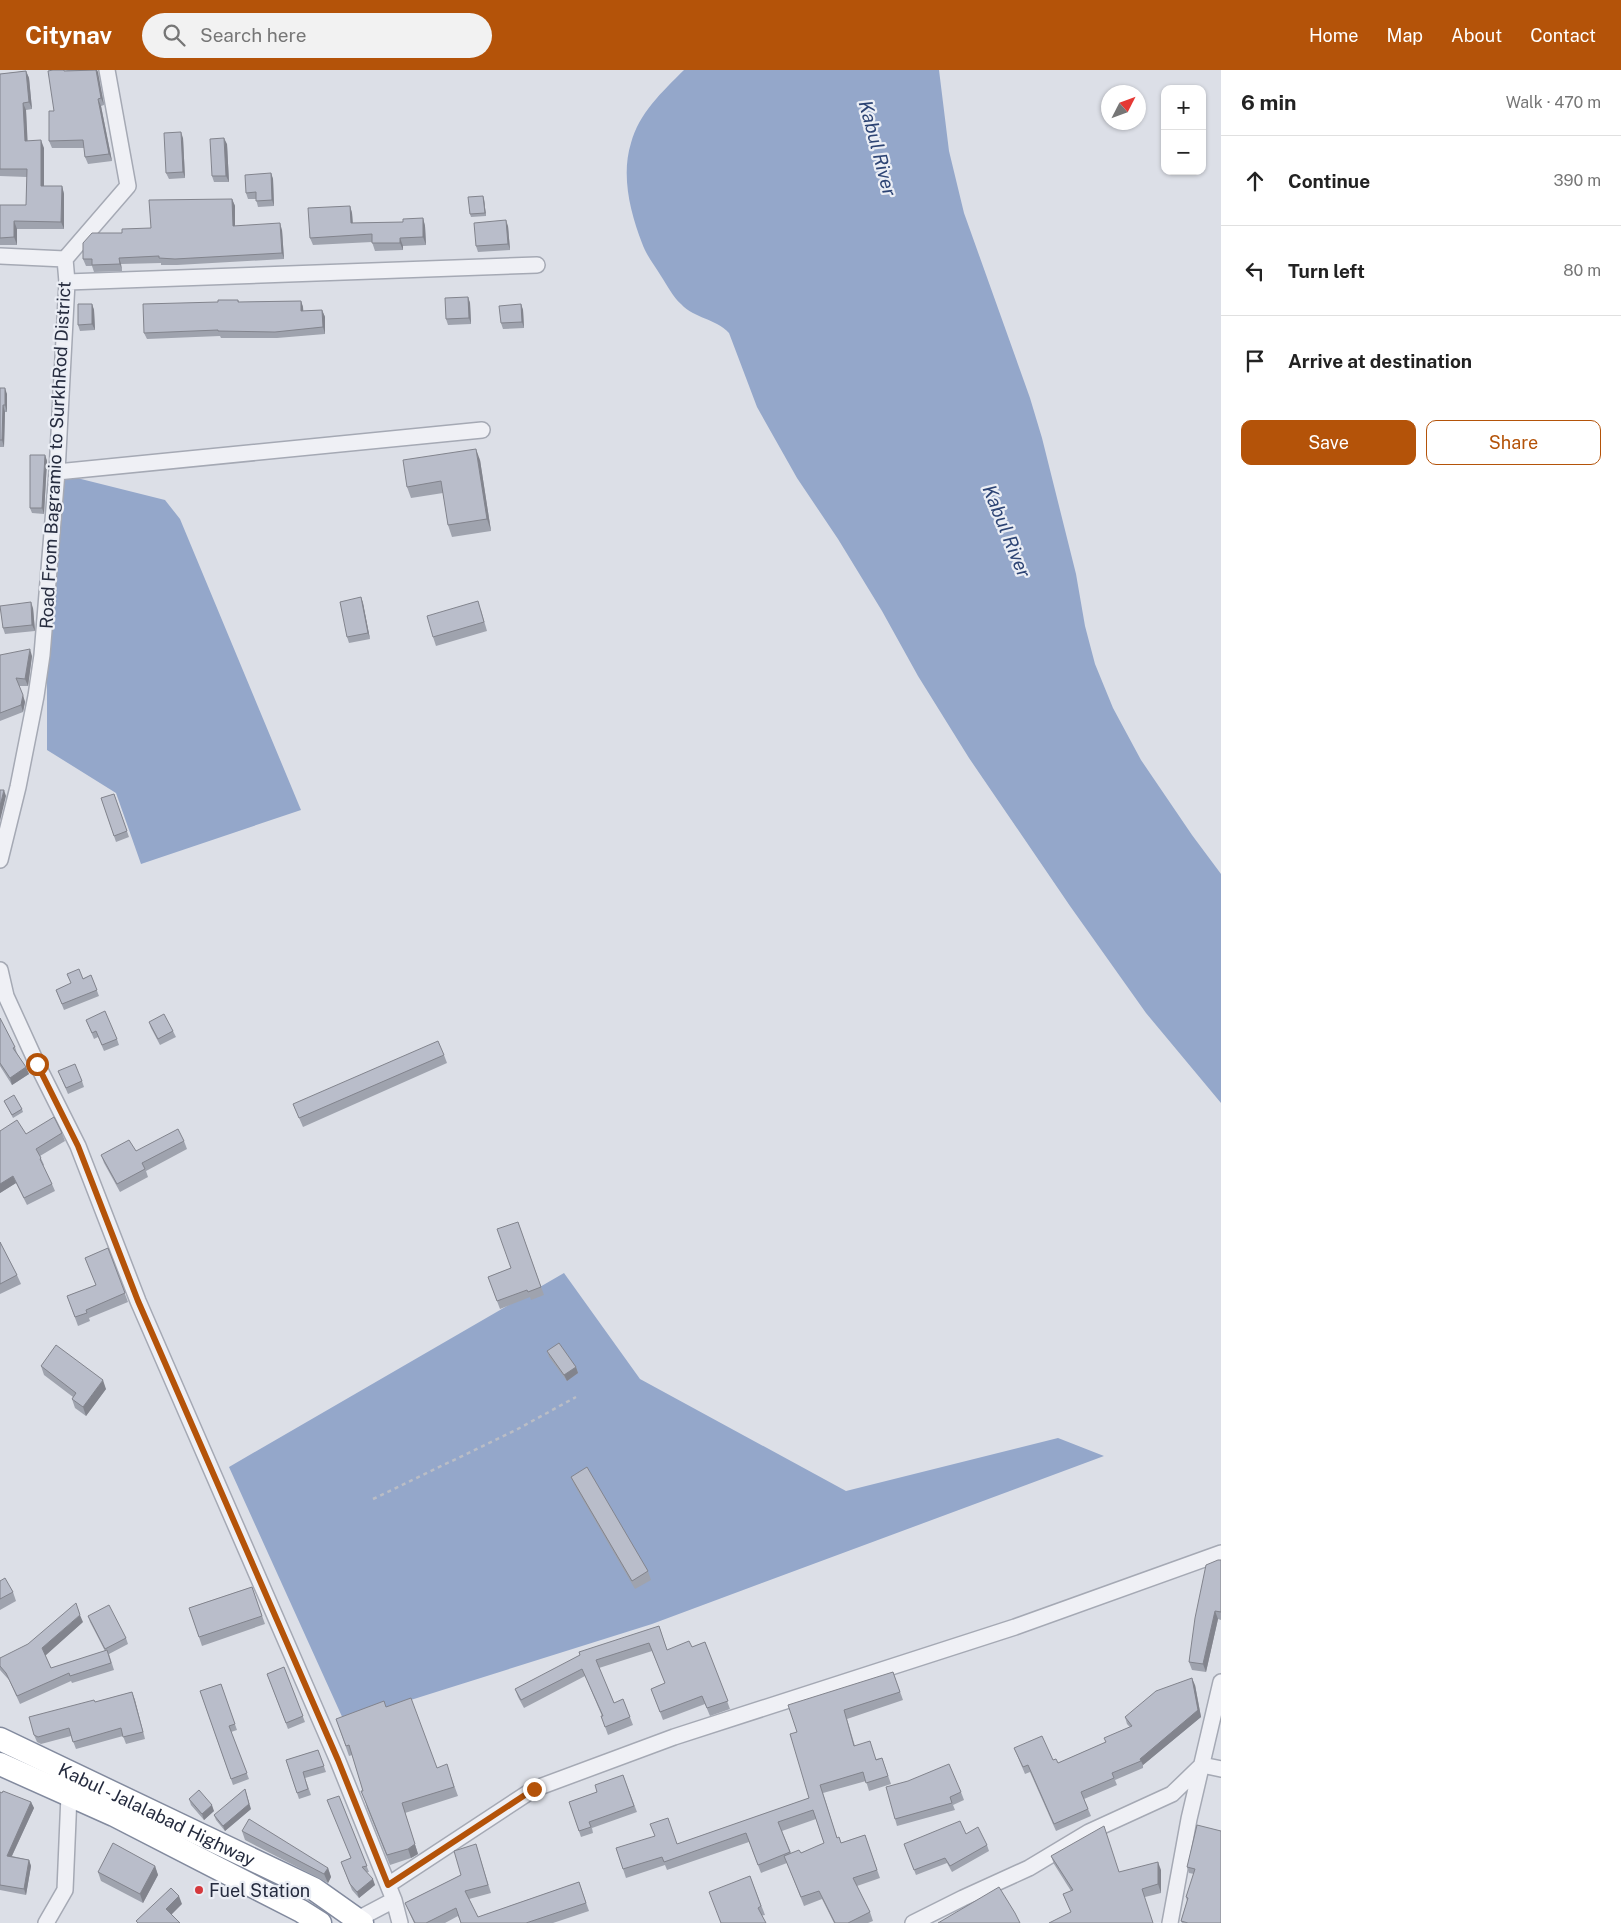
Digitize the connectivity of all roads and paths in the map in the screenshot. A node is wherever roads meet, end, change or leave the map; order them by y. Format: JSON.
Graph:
{"nodes":[{"id":1,"x":107,"y":70,"type":"edge"},
{"id":2,"x":0,"y":256,"type":"edge"},
{"id":3,"x":65,"y":259,"type":"junction"},
{"id":4,"x":536,"y":265,"type":"dead end"},
{"id":5,"x":67,"y":282,"type":"junction"},
{"id":6,"x":482,"y":430,"type":"dead end"},
{"id":7,"x":57,"y":472,"type":"junction"},
{"id":8,"x":0,"y":860,"type":"edge"},
{"id":9,"x":0,"y":970,"type":"edge"},
{"id":10,"x":576,"y":1397,"type":"dead end"},
{"id":11,"x":373,"y":1499,"type":"dead end"},
{"id":12,"x":1221,"y":1553,"type":"edge"},
{"id":13,"x":1221,"y":1682,"type":"edge"},
{"id":14,"x":0,"y":1739,"type":"edge"},
{"id":15,"x":0,"y":1764,"type":"edge"},
{"id":16,"x":1202,"y":1765,"type":"junction"},
{"id":17,"x":1221,"y":1769,"type":"edge"},
{"id":18,"x":69,"y":1794,"type":"junction"},
{"id":19,"x":197,"y":1846,"type":"junction"},
{"id":20,"x":388,"y":1885,"type":"junction"},
{"id":21,"x":394,"y":1900,"type":"junction"},
{"id":22,"x":360,"y":1921,"type":"edge"},
{"id":23,"x":46,"y":1923,"type":"edge"},
{"id":24,"x":320,"y":1923,"type":"edge"},
{"id":25,"x":400,"y":1923,"type":"edge"},
{"id":26,"x":913,"y":1923,"type":"edge"},
{"id":27,"x":1170,"y":1923,"type":"edge"}],
"edges":[{"from":1,"to":3,"type":"street","name":"Road From Bagramio to SurkhRod District"},
{"from":2,"to":3,"type":"street"},
{"from":3,"to":5,"type":"street","name":"Road From Bagramio to SurkhRod District"},
{"from":4,"to":5,"type":"street"},
{"from":5,"to":7,"type":"street","name":"Road From Bagramio to SurkhRod District"},
{"from":6,"to":7,"type":"street"},
{"from":7,"to":8,"type":"street","name":"Road From Bagramio to SurkhRod District"},
{"from":9,"to":20,"type":"street"},
{"from":10,"to":11,"type":"path"},
{"from":12,"to":20,"type":"street"},
{"from":13,"to":16,"type":"street"},
{"from":14,"to":19,"type":"highway","name":"Kabul - Jalalabad Highway"},
{"from":15,"to":18,"type":"highway","name":"Kabul - Jalalabad Highway"},
{"from":16,"to":17,"type":"street"},
{"from":16,"to":26,"type":"street"},
{"from":16,"to":27,"type":"street"},
{"from":18,"to":19,"type":"highway","name":"Kabul - Jalalabad Highway"},
{"from":18,"to":23,"type":"street"},
{"from":19,"to":22,"type":"highway","name":"Kabul - Jalalabad Highway"},
{"from":19,"to":24,"type":"highway","name":"Kabul - Jalalabad Highway"},
{"from":20,"to":21,"type":"street"},
{"from":21,"to":22,"type":"street"},
{"from":21,"to":25,"type":"street"}]}
